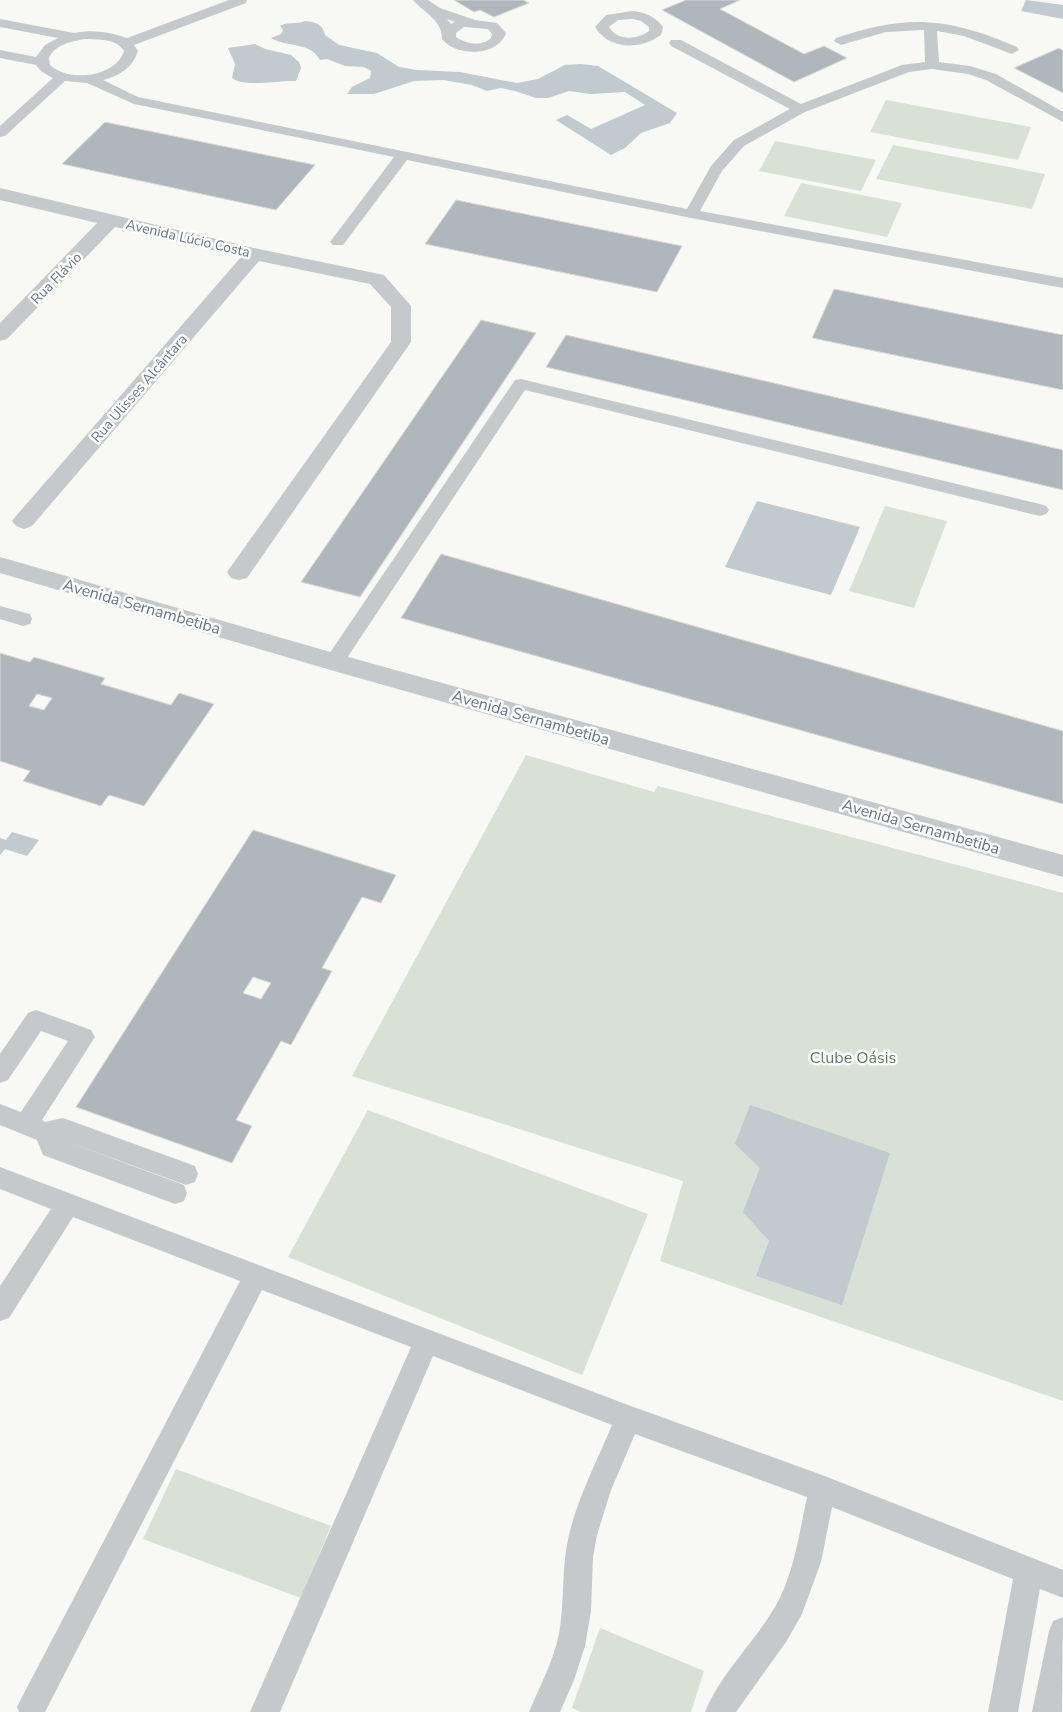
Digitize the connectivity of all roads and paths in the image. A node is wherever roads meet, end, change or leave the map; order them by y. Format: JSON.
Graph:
{"nodes":[{"id":1,"x":203,"y":0,"type":"edge"},
{"id":2,"x":241,"y":0,"type":"edge"},
{"id":3,"x":419,"y":0,"type":"edge"},
{"id":4,"x":217,"y":9,"type":"junction"},
{"id":5,"x":435,"y":10,"type":"junction"},
{"id":6,"x":0,"y":23,"type":"edge"},
{"id":7,"x":471,"y":23,"type":"junction"},
{"id":8,"x":930,"y":25,"type":"junction"},
{"id":9,"x":656,"y":27,"type":"junction"},
{"id":10,"x":449,"y":31,"type":"junction"},
{"id":11,"x":72,"y":37,"type":"junction"},
{"id":12,"x":646,"y":38,"type":"junction"},
{"id":13,"x":841,"y":41,"type":"dead end"},
{"id":14,"x":126,"y":43,"type":"junction"},
{"id":15,"x":676,"y":43,"type":"junction"},
{"id":16,"x":1012,"y":50,"type":"dead end"},
{"id":17,"x":0,"y":54,"type":"edge"},
{"id":18,"x":42,"y":62,"type":"junction"},
{"id":19,"x":932,"y":64,"type":"junction"},
{"id":20,"x":62,"y":77,"type":"junction"},
{"id":21,"x":88,"y":78,"type":"junction"},
{"id":22,"x":800,"y":109,"type":"junction"},
{"id":23,"x":1063,"y":118,"type":"edge"},
{"id":24,"x":0,"y":133,"type":"edge"},
{"id":25,"x":403,"y":155,"type":"junction"},
{"id":26,"x":0,"y":194,"type":"edge"},
{"id":27,"x":691,"y":214,"type":"junction"},
{"id":28,"x":111,"y":220,"type":"junction"},
{"id":29,"x":338,"y":242,"type":"dead end"},
{"id":30,"x":254,"y":254,"type":"junction"},
{"id":31,"x":1062,"y":281,"type":"edge"},
{"id":32,"x":0,"y":335,"type":"edge"},
{"id":33,"x":1040,"y":510,"type":"dead end"},
{"id":34,"x":24,"y":521,"type":"dead end"},
{"id":35,"x":0,"y":565,"type":"edge"},
{"id":36,"x":239,"y":572,"type":"dead end"},
{"id":37,"x":0,"y":612,"type":"edge"},
{"id":38,"x":12,"y":625,"type":"edge"},
{"id":39,"x":334,"y":662,"type":"junction"},
{"id":40,"x":1063,"y":866,"type":"edge"},
{"id":41,"x":0,"y":1073,"type":"edge"},
{"id":42,"x":0,"y":1114,"type":"edge"},
{"id":43,"x":35,"y":1128,"type":"junction"},
{"id":44,"x":0,"y":1178,"type":"edge"},
{"id":45,"x":180,"y":1183,"type":"dead end"},
{"id":46,"x":68,"y":1203,"type":"junction"},
{"id":47,"x":256,"y":1276,"type":"junction"},
{"id":48,"x":0,"y":1309,"type":"edge"},
{"id":49,"x":428,"y":1342,"type":"junction"},
{"id":50,"x":628,"y":1418,"type":"junction"},
{"id":51,"x":822,"y":1489,"type":"junction"},
{"id":52,"x":1029,"y":1570,"type":"junction"},
{"id":53,"x":1063,"y":1584,"type":"edge"},
{"id":54,"x":1063,"y":1631,"type":"edge"},
{"id":55,"x":32,"y":1707,"type":"dead end"},
{"id":56,"x":265,"y":1712,"type":"edge"},
{"id":57,"x":544,"y":1712,"type":"edge"},
{"id":58,"x":720,"y":1712,"type":"edge"},
{"id":59,"x":1003,"y":1712,"type":"edge"},
{"id":60,"x":1047,"y":1712,"type":"edge"}],
"edges":[{"from":1,"to":4,"type":"lane"},
{"from":2,"to":4,"type":"lane"},
{"from":3,"to":5,"type":"lane"},
{"from":4,"to":14,"type":"lane"},
{"from":5,"to":7,"type":"lane"},
{"from":5,"to":10,"type":"lane"},
{"from":6,"to":11,"type":"lane"},
{"from":7,"to":10,"type":"lane"},
{"from":7,"to":10,"type":"lane"},
{"from":8,"to":13,"type":"lane"},
{"from":8,"to":16,"type":"lane"},
{"from":8,"to":19,"type":"lane"},
{"from":9,"to":12,"type":"lane"},
{"from":9,"to":12,"type":"lane"},
{"from":9,"to":15,"type":"lane"},
{"from":11,"to":14,"type":"lane"},
{"from":11,"to":18,"type":"lane"},
{"from":12,"to":15,"type":"lane"},
{"from":14,"to":21,"type":"lane"},
{"from":15,"to":22,"type":"lane"},
{"from":17,"to":18,"type":"lane"},
{"from":18,"to":20,"type":"lane"},
{"from":19,"to":22,"type":"lane"},
{"from":19,"to":23,"type":"lane"},
{"from":20,"to":21,"type":"lane"},
{"from":20,"to":24,"type":"lane"},
{"from":21,"to":25,"type":"lane"},
{"from":22,"to":27,"type":"lane"},
{"from":25,"to":27,"type":"lane"},
{"from":25,"to":29,"type":"lane"},
{"from":26,"to":28,"type":"street","name":"Avenida Lúcio Costa"},
{"from":27,"to":31,"type":"lane"},
{"from":28,"to":30,"type":"street","name":"Avenida Lúcio Costa"},
{"from":28,"to":32,"type":"street","name":"Rua Flávio"},
{"from":30,"to":34,"type":"street","name":"Rua Ulisses Alcântara"},
{"from":30,"to":36,"type":"street","name":"Avenida Lúcio Costa"},
{"from":33,"to":39,"type":"lane"},
{"from":35,"to":39,"type":"street","name":"Avenida Sernambetiba"},
{"from":37,"to":38,"type":"lane"},
{"from":39,"to":40,"type":"street","name":"Avenida Sernambetiba"},
{"from":41,"to":43,"type":"lane"},
{"from":42,"to":43,"type":"lane"},
{"from":43,"to":45,"type":"lane"},
{"from":44,"to":46,"type":"lane"},
{"from":46,"to":47,"type":"lane"},
{"from":46,"to":48,"type":"lane"},
{"from":47,"to":49,"type":"lane"},
{"from":47,"to":55,"type":"lane"},
{"from":49,"to":50,"type":"lane"},
{"from":49,"to":56,"type":"lane"},
{"from":50,"to":51,"type":"lane"},
{"from":50,"to":57,"type":"lane"},
{"from":51,"to":52,"type":"lane"},
{"from":51,"to":58,"type":"lane"},
{"from":52,"to":53,"type":"lane"},
{"from":52,"to":59,"type":"lane"},
{"from":54,"to":60,"type":"lane"}]}
